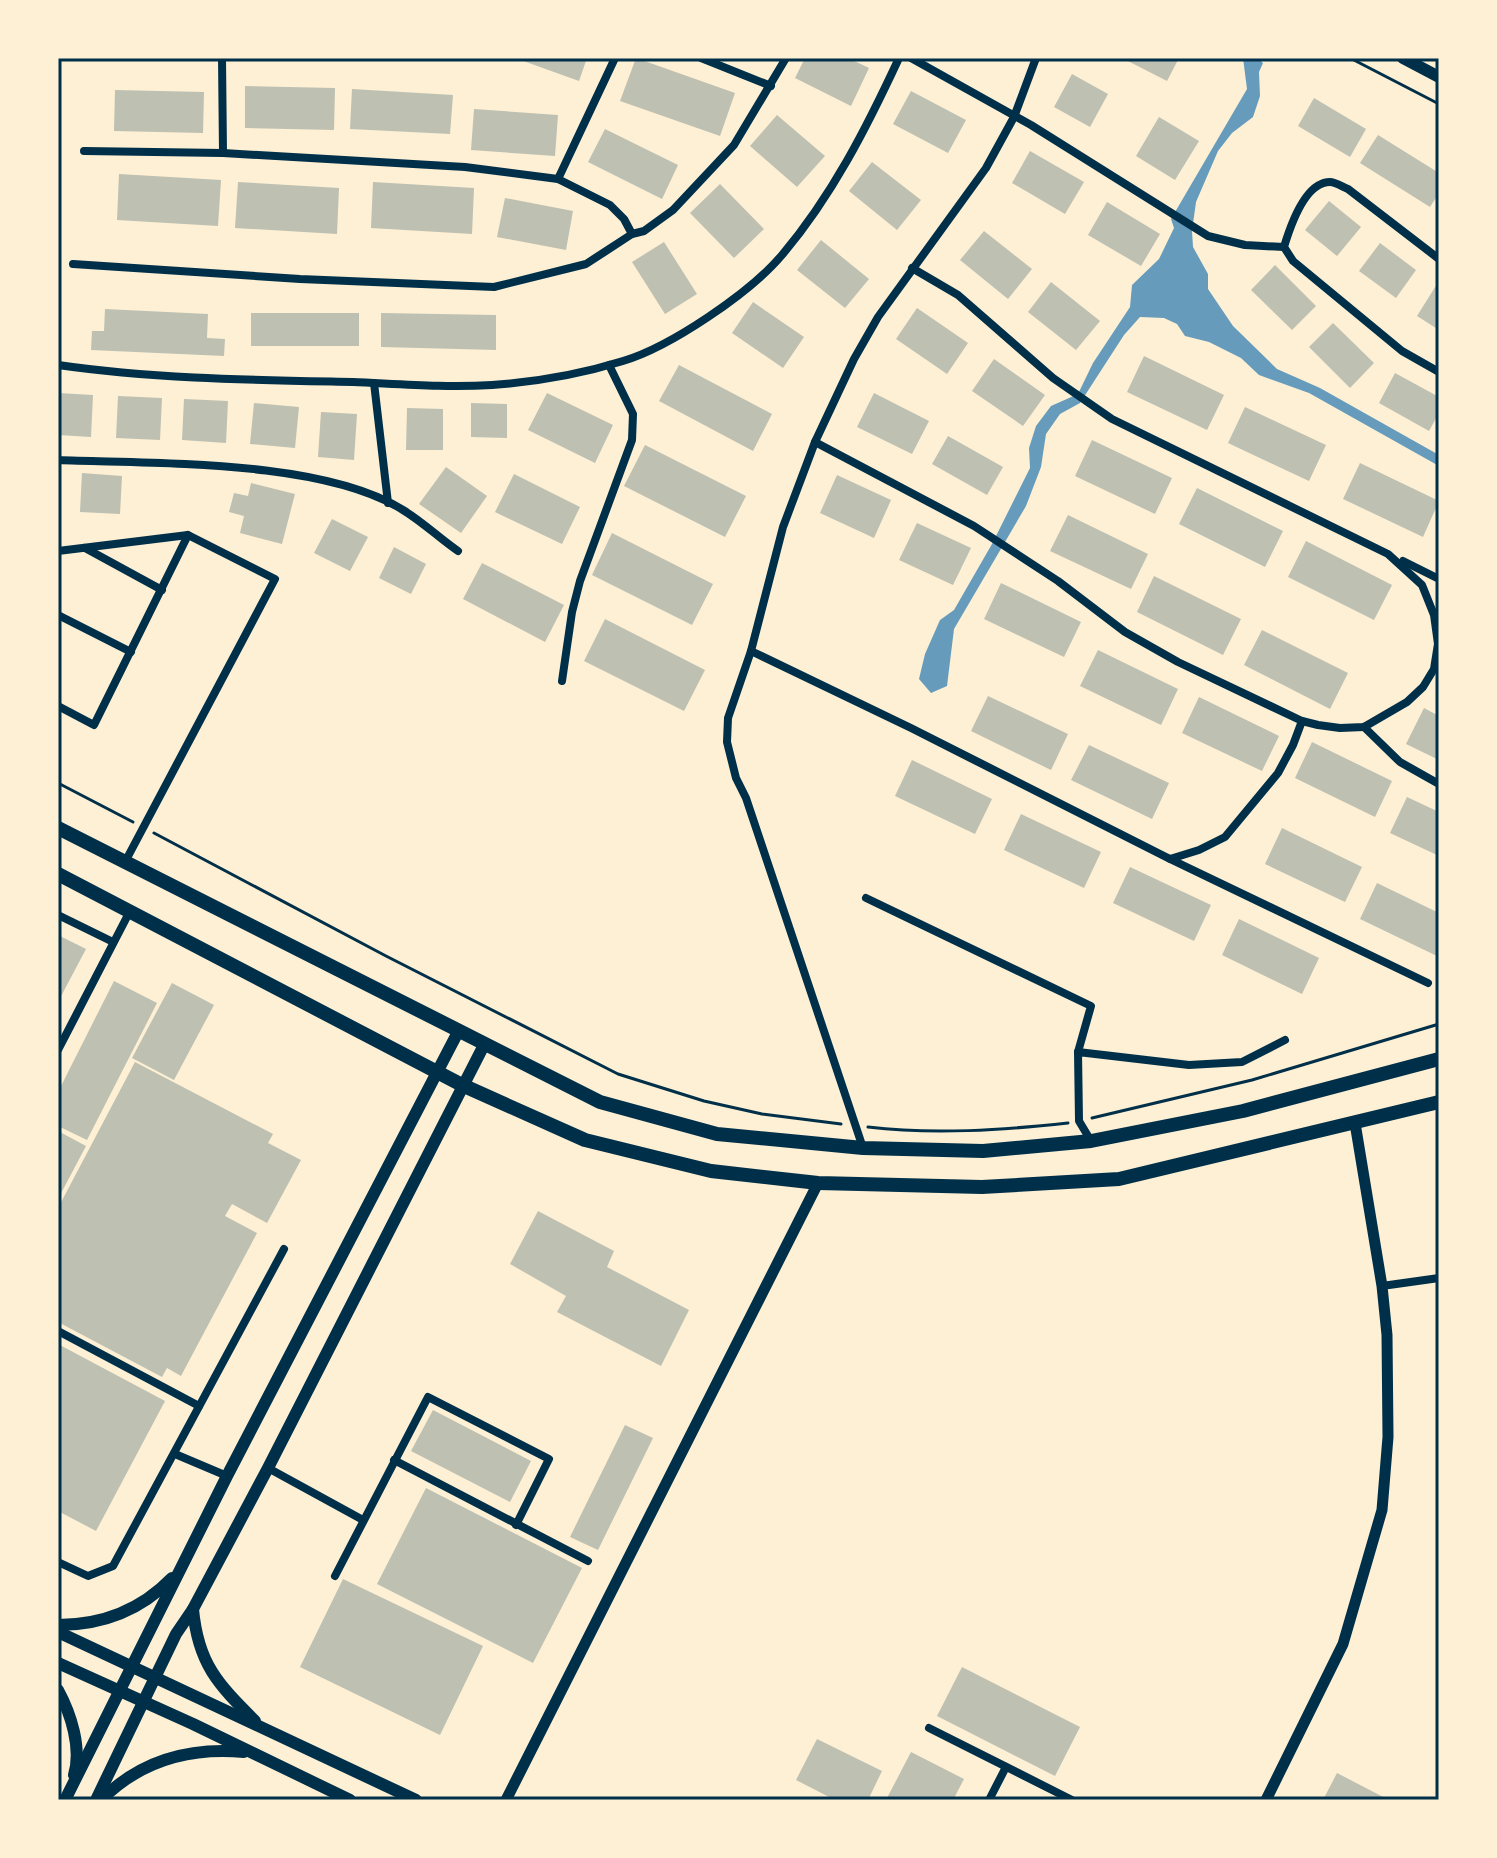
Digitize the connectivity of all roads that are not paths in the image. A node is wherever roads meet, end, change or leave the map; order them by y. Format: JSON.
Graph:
{"nodes":[{"id":1,"x":222,"y":58,"type":"edge"},
{"id":2,"x":615,"y":58,"type":"edge"},
{"id":3,"x":701,"y":58,"type":"edge"},
{"id":4,"x":786,"y":58,"type":"edge"},
{"id":5,"x":899,"y":58,"type":"edge"},
{"id":6,"x":911,"y":58,"type":"edge"},
{"id":7,"x":1036,"y":58,"type":"edge"},
{"id":8,"x":1403,"y":58,"type":"edge"},
{"id":9,"x":1439,"y":77,"type":"edge"},
{"id":10,"x":771,"y":86,"type":"junction"},
{"id":11,"x":1014,"y":117,"type":"junction"},
{"id":12,"x":84,"y":151,"type":"dead end"},
{"id":13,"x":223,"y":153,"type":"junction"},
{"id":14,"x":558,"y":179,"type":"junction"},
{"id":15,"x":632,"y":234,"type":"junction"},
{"id":16,"x":1284,"y":247,"type":"junction"},
{"id":17,"x":1439,"y":259,"type":"edge"},
{"id":18,"x":73,"y":264,"type":"dead end"},
{"id":19,"x":912,"y":268,"type":"junction"},
{"id":20,"x":58,"y":365,"type":"edge"},
{"id":21,"x":609,"y":365,"type":"junction"},
{"id":22,"x":1439,"y":372,"type":"edge"},
{"id":23,"x":374,"y":383,"type":"junction"},
{"id":24,"x":815,"y":442,"type":"junction"},
{"id":25,"x":58,"y":460,"type":"edge"},
{"id":26,"x":388,"y":503,"type":"junction"},
{"id":27,"x":188,"y":535,"type":"junction"},
{"id":28,"x":85,"y":548,"type":"junction"},
{"id":29,"x":58,"y":551,"type":"edge"},
{"id":30,"x":458,"y":551,"type":"dead end"},
{"id":31,"x":1388,"y":554,"type":"junction"},
{"id":32,"x":1439,"y":579,"type":"edge"},
{"id":33,"x":162,"y":590,"type":"junction"},
{"id":34,"x":58,"y":615,"type":"edge"},
{"id":35,"x":751,"y":651,"type":"junction"},
{"id":36,"x":131,"y":652,"type":"junction"},
{"id":37,"x":562,"y":681,"type":"dead end"},
{"id":38,"x":58,"y":706,"type":"edge"},
{"id":39,"x":1302,"y":721,"type":"junction"},
{"id":40,"x":1364,"y":727,"type":"junction"},
{"id":41,"x":1439,"y":784,"type":"edge"},
{"id":42,"x":58,"y":828,"type":"edge"},
{"id":43,"x":1170,"y":859,"type":"junction"},
{"id":44,"x":125,"y":862,"type":"junction"},
{"id":45,"x":58,"y":874,"type":"edge"},
{"id":46,"x":866,"y":898,"type":"dead end"},
{"id":47,"x":130,"y":911,"type":"junction"},
{"id":48,"x":58,"y":915,"type":"edge"},
{"id":49,"x":113,"y":942,"type":"junction"},
{"id":50,"x":1428,"y":983,"type":"dead end"},
{"id":51,"x":458,"y":1032,"type":"junction"},
{"id":52,"x":1285,"y":1040,"type":"dead end"},
{"id":53,"x":484,"y":1045,"type":"junction"},
{"id":54,"x":58,"y":1050,"type":"edge"},
{"id":55,"x":1078,"y":1052,"type":"junction"},
{"id":56,"x":1439,"y":1059,"type":"edge"},
{"id":57,"x":437,"y":1071,"type":"junction"},
{"id":58,"x":462,"y":1085,"type":"junction"},
{"id":59,"x":1439,"y":1102,"type":"edge"},
{"id":60,"x":1355,"y":1123,"type":"junction"},
{"id":61,"x":1091,"y":1141,"type":"junction"},
{"id":62,"x":863,"y":1148,"type":"junction"},
{"id":63,"x":818,"y":1183,"type":"junction"},
{"id":64,"x":284,"y":1249,"type":"dead end"},
{"id":65,"x":1439,"y":1278,"type":"edge"},
{"id":66,"x":1382,"y":1286,"type":"junction"},
{"id":67,"x":58,"y":1331,"type":"edge"},
{"id":68,"x":199,"y":1406,"type":"junction"},
{"id":69,"x":175,"y":1454,"type":"junction"},
{"id":70,"x":394,"y":1460,"type":"junction"},
{"id":71,"x":268,"y":1468,"type":"junction"},
{"id":72,"x":227,"y":1476,"type":"junction"},
{"id":73,"x":363,"y":1520,"type":"junction"},
{"id":74,"x":516,"y":1525,"type":"junction"},
{"id":75,"x":588,"y":1561,"type":"dead end"},
{"id":76,"x":58,"y":1562,"type":"edge"},
{"id":77,"x":181,"y":1566,"type":"junction"},
{"id":78,"x":335,"y":1576,"type":"dead end"},
{"id":79,"x":193,"y":1609,"type":"junction"},
{"id":80,"x":58,"y":1625,"type":"edge"},
{"id":81,"x":58,"y":1632,"type":"edge"},
{"id":82,"x":58,"y":1663,"type":"edge"},
{"id":83,"x":132,"y":1667,"type":"junction"},
{"id":84,"x":156,"y":1677,"type":"junction"},
{"id":85,"x":58,"y":1690,"type":"edge"},
{"id":86,"x":120,"y":1693,"type":"junction"},
{"id":87,"x":144,"y":1702,"type":"junction"},
{"id":88,"x":929,"y":1728,"type":"dead end"},
{"id":89,"x":263,"y":1729,"type":"junction"},
{"id":90,"x":263,"y":1757,"type":"junction"},
{"id":91,"x":1006,"y":1767,"type":"junction"},
{"id":92,"x":66,"y":1800,"type":"edge"},
{"id":93,"x":99,"y":1800,"type":"edge"},
{"id":94,"x":350,"y":1800,"type":"edge"},
{"id":95,"x":416,"y":1800,"type":"edge"},
{"id":96,"x":506,"y":1800,"type":"edge"},
{"id":97,"x":989,"y":1800,"type":"edge"},
{"id":98,"x":1072,"y":1800,"type":"edge"},
{"id":99,"x":1266,"y":1800,"type":"edge"}],
"edges":[{"from":1,"to":13,"type":"street"},
{"from":2,"to":14,"type":"street"},
{"from":3,"to":10,"type":"street"},
{"from":4,"to":10,"type":"street"},
{"from":5,"to":21,"type":"street"},
{"from":6,"to":11,"type":"street"},
{"from":7,"to":11,"type":"street"},
{"from":8,"to":9,"type":"main road"},
{"from":10,"to":15,"type":"street"},
{"from":11,"to":16,"type":"street"},
{"from":11,"to":19,"type":"street"},
{"from":12,"to":13,"type":"street"},
{"from":13,"to":14,"type":"street"},
{"from":14,"to":15,"type":"street"},
{"from":15,"to":18,"type":"street"},
{"from":16,"to":17,"type":"street"},
{"from":16,"to":22,"type":"street"},
{"from":19,"to":24,"type":"street"},
{"from":19,"to":31,"type":"street"},
{"from":20,"to":23,"type":"street"},
{"from":21,"to":23,"type":"street"},
{"from":21,"to":37,"type":"street"},
{"from":23,"to":26,"type":"street"},
{"from":24,"to":35,"type":"street"},
{"from":24,"to":39,"type":"street"},
{"from":25,"to":26,"type":"street"},
{"from":26,"to":30,"type":"street"},
{"from":27,"to":28,"type":"street"},
{"from":27,"to":33,"type":"street"},
{"from":27,"to":44,"type":"street"},
{"from":28,"to":29,"type":"street"},
{"from":28,"to":33,"type":"street"},
{"from":31,"to":32,"type":"street"},
{"from":31,"to":40,"type":"street"},
{"from":33,"to":36,"type":"street"},
{"from":34,"to":36,"type":"street"},
{"from":35,"to":43,"type":"street"},
{"from":35,"to":62,"type":"street"},
{"from":36,"to":38,"type":"street"},
{"from":39,"to":40,"type":"street"},
{"from":39,"to":43,"type":"street"},
{"from":40,"to":41,"type":"street"},
{"from":42,"to":44,"type":"main road"},
{"from":43,"to":50,"type":"street"},
{"from":44,"to":51,"type":"main road"},
{"from":45,"to":47,"type":"main road"},
{"from":46,"to":55,"type":"street"},
{"from":47,"to":49,"type":"street"},
{"from":47,"to":57,"type":"main road"},
{"from":48,"to":49,"type":"street"},
{"from":49,"to":54,"type":"street"},
{"from":51,"to":53,"type":"main road"},
{"from":51,"to":57,"type":"main road"},
{"from":52,"to":55,"type":"street"},
{"from":53,"to":58,"type":"main road"},
{"from":53,"to":62,"type":"main road"},
{"from":55,"to":61,"type":"street"},
{"from":56,"to":61,"type":"main road"},
{"from":57,"to":58,"type":"main road"},
{"from":57,"to":72,"type":"main road"},
{"from":58,"to":63,"type":"main road"},
{"from":58,"to":71,"type":"main road"},
{"from":59,"to":60,"type":"main road"},
{"from":60,"to":63,"type":"main road"},
{"from":60,"to":66,"type":"street"},
{"from":61,"to":62,"type":"main road"},
{"from":63,"to":96,"type":"street"},
{"from":64,"to":68,"type":"street"},
{"from":65,"to":66,"type":"street"},
{"from":66,"to":99,"type":"street"},
{"from":67,"to":68,"type":"street"},
{"from":68,"to":69,"type":"street"},
{"from":69,"to":72,"type":"street"},
{"from":69,"to":76,"type":"street"},
{"from":70,"to":73,"type":"street"},
{"from":70,"to":74,"type":"street"},
{"from":70,"to":74,"type":"street"},
{"from":71,"to":73,"type":"street"},
{"from":71,"to":79,"type":"main road"},
{"from":72,"to":77,"type":"main road"},
{"from":73,"to":78,"type":"street"},
{"from":74,"to":75,"type":"street"},
{"from":77,"to":80,"type":"main road"},
{"from":77,"to":83,"type":"main road"},
{"from":79,"to":84,"type":"main road"},
{"from":79,"to":89,"type":"main road"},
{"from":81,"to":83,"type":"main road"},
{"from":82,"to":86,"type":"main road"},
{"from":83,"to":84,"type":"main road"},
{"from":83,"to":86,"type":"main road"},
{"from":84,"to":87,"type":"main road"},
{"from":84,"to":89,"type":"main road"},
{"from":85,"to":92,"type":"main road"},
{"from":86,"to":87,"type":"main road"},
{"from":86,"to":92,"type":"main road"},
{"from":87,"to":90,"type":"main road"},
{"from":87,"to":93,"type":"main road"},
{"from":88,"to":91,"type":"street"},
{"from":89,"to":95,"type":"main road"},
{"from":90,"to":93,"type":"main road"},
{"from":90,"to":94,"type":"main road"},
{"from":91,"to":97,"type":"street"},
{"from":91,"to":98,"type":"street"}]}
